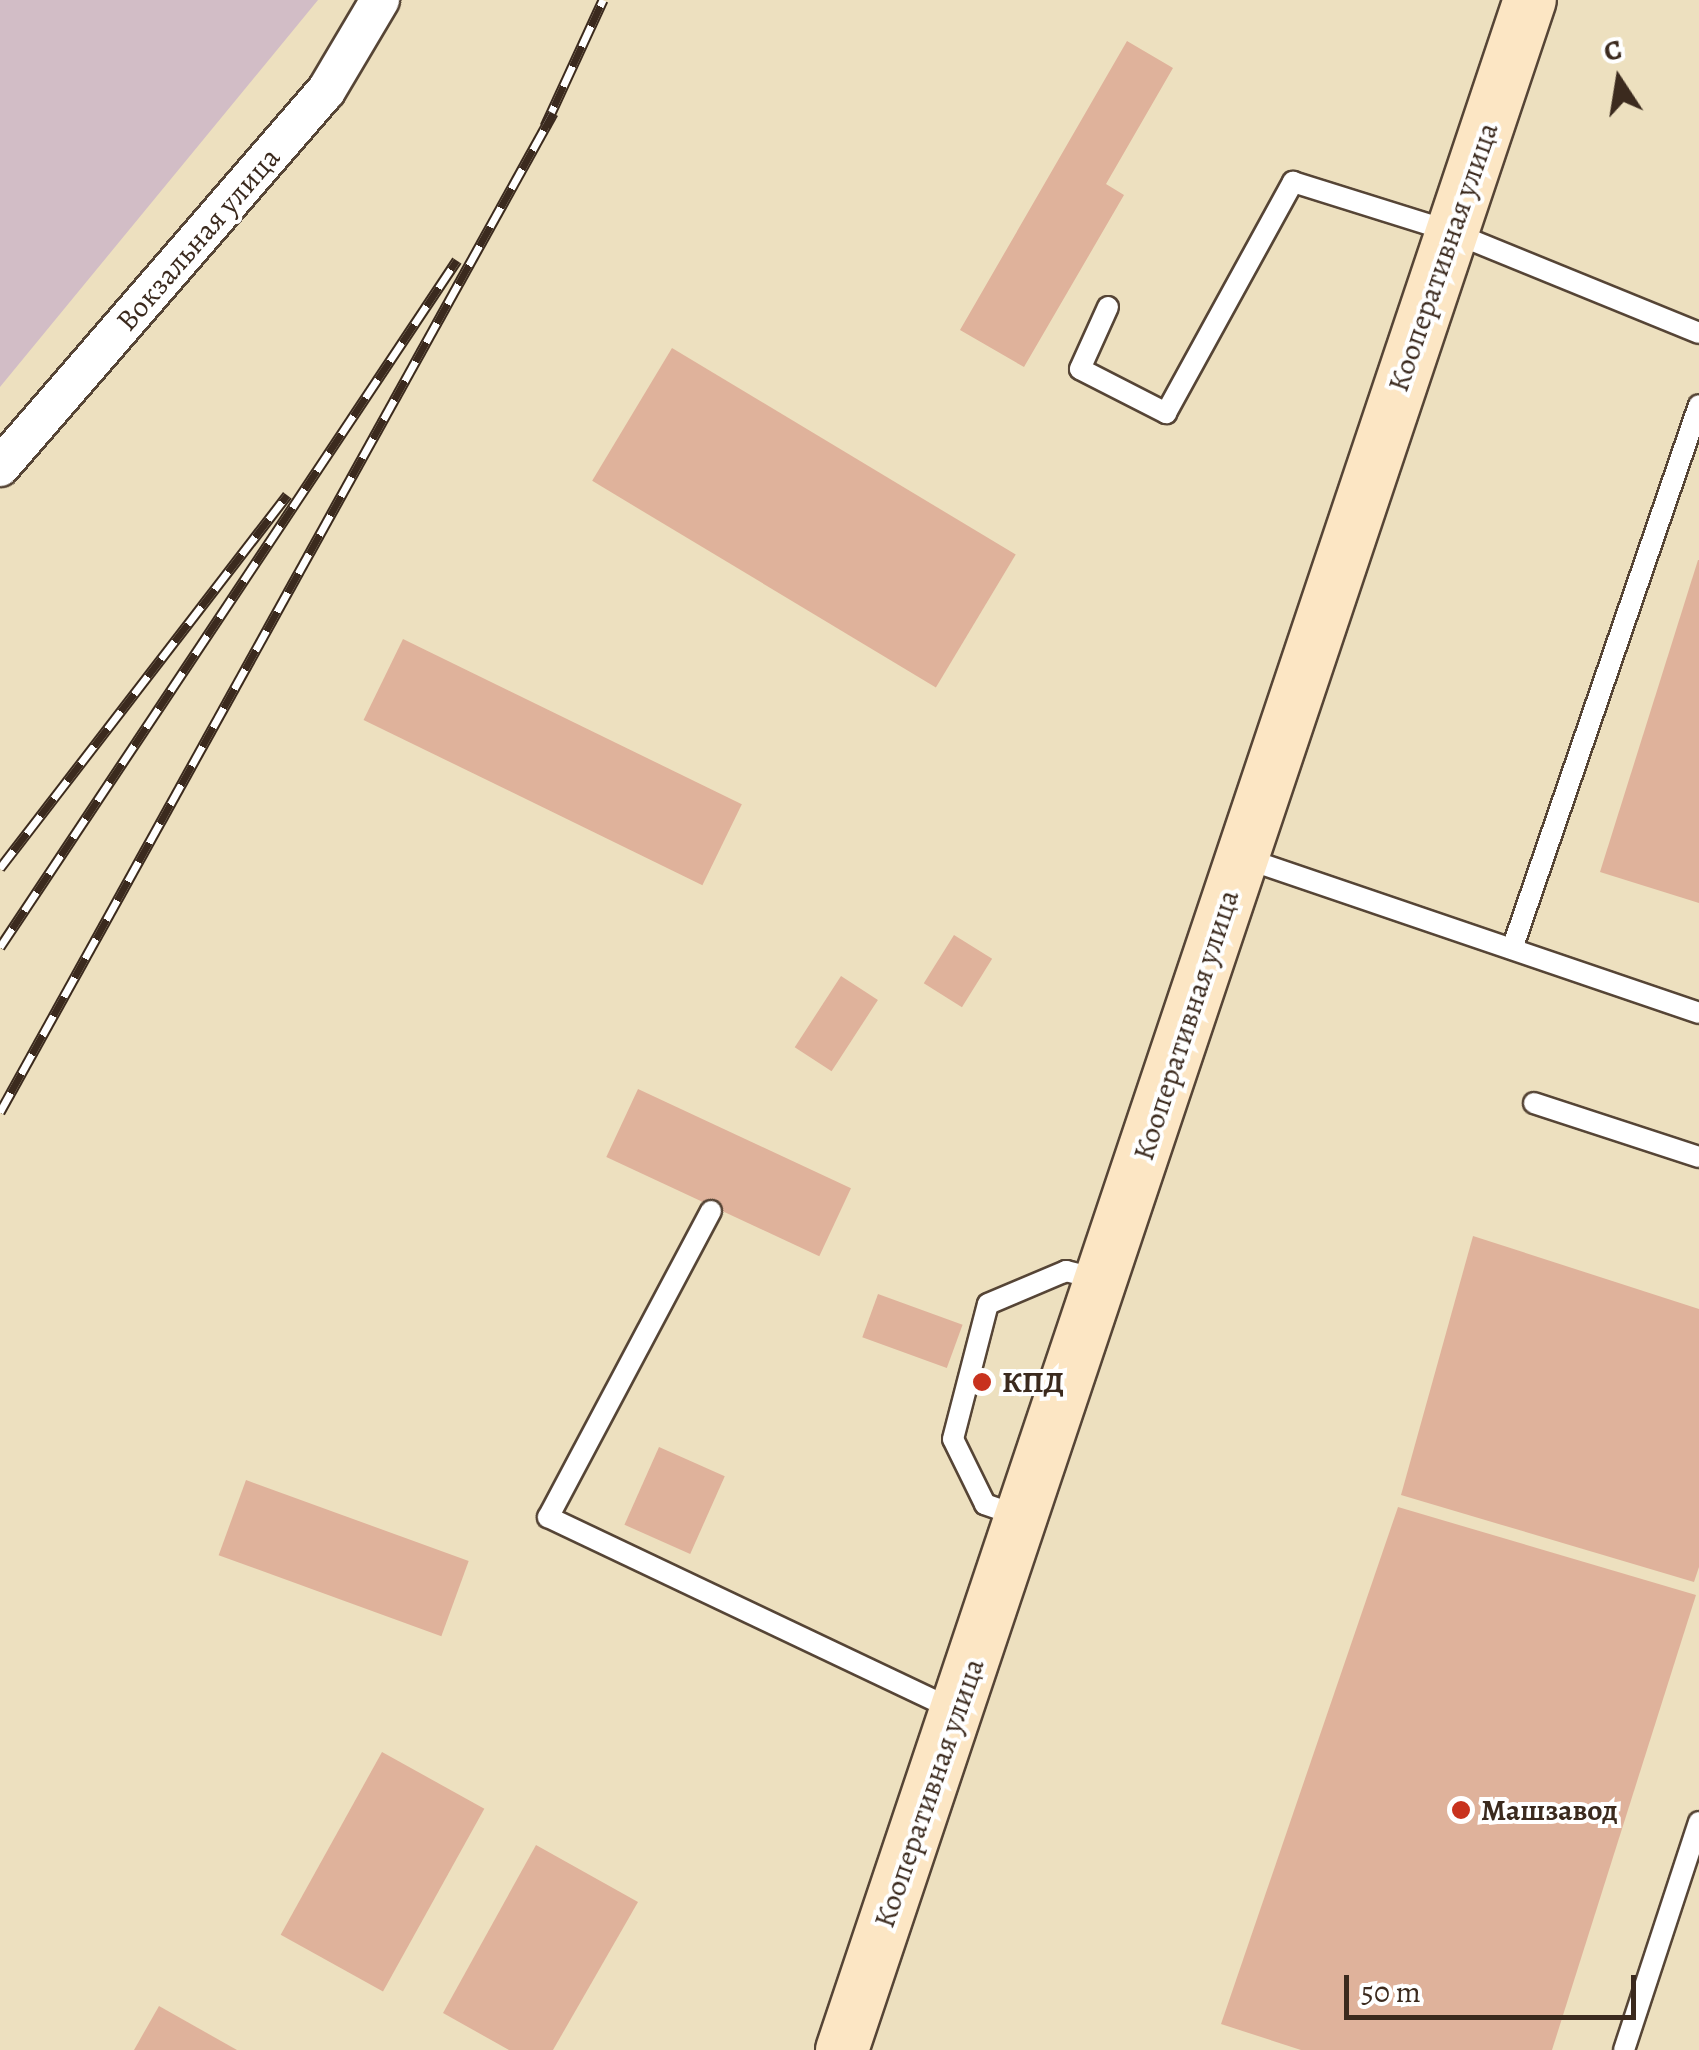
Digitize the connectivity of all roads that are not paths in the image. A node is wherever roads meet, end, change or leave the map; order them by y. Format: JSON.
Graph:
{"nodes":[{"id":1,"x":380,"y":0,"type":"edge"},
{"id":2,"x":1530,"y":0,"type":"edge"},
{"id":3,"x":1452,"y":232,"type":"junction"},
{"id":4,"x":1108,"y":307,"type":"dead end"},
{"id":5,"x":1699,"y":334,"type":"edge"},
{"id":6,"x":1699,"y":404,"type":"edge"},
{"id":7,"x":0,"y":467,"type":"edge"},
{"id":8,"x":1242,"y":857,"type":"junction"},
{"id":9,"x":1512,"y":950,"type":"junction"},
{"id":10,"x":1699,"y":1013,"type":"edge"},
{"id":11,"x":1534,"y":1103,"type":"dead end"},
{"id":12,"x":1699,"y":1158,"type":"edge"},
{"id":13,"x":710,"y":1211,"type":"dead end"},
{"id":14,"x":1101,"y":1280,"type":"junction"},
{"id":15,"x":1021,"y":1517,"type":"junction"},
{"id":16,"x":956,"y":1711,"type":"junction"},
{"id":17,"x":1699,"y":1822,"type":"edge"},
{"id":18,"x":842,"y":2050,"type":"edge"},
{"id":19,"x":1624,"y":2050,"type":"edge"}],
"edges":[{"from":1,"to":7,"type":"street","name":"Вокзальная улица"},
{"from":2,"to":3,"type":"main road","name":"Кооперативная улица"},
{"from":3,"to":4,"type":"lane"},
{"from":3,"to":5,"type":"lane"},
{"from":3,"to":8,"type":"main road","name":"Кооперативная улица"},
{"from":6,"to":9,"type":"lane"},
{"from":8,"to":9,"type":"lane"},
{"from":8,"to":14,"type":"main road","name":"Кооперативная улица"},
{"from":9,"to":10,"type":"lane"},
{"from":11,"to":12,"type":"lane"},
{"from":13,"to":16,"type":"lane"},
{"from":14,"to":15,"type":"main road","name":"Кооперативная улица"},
{"from":14,"to":15,"type":"lane"},
{"from":15,"to":16,"type":"main road","name":"Кооперативная улица"},
{"from":16,"to":18,"type":"main road","name":"Кооперативная улица"},
{"from":17,"to":19,"type":"lane"}]}
